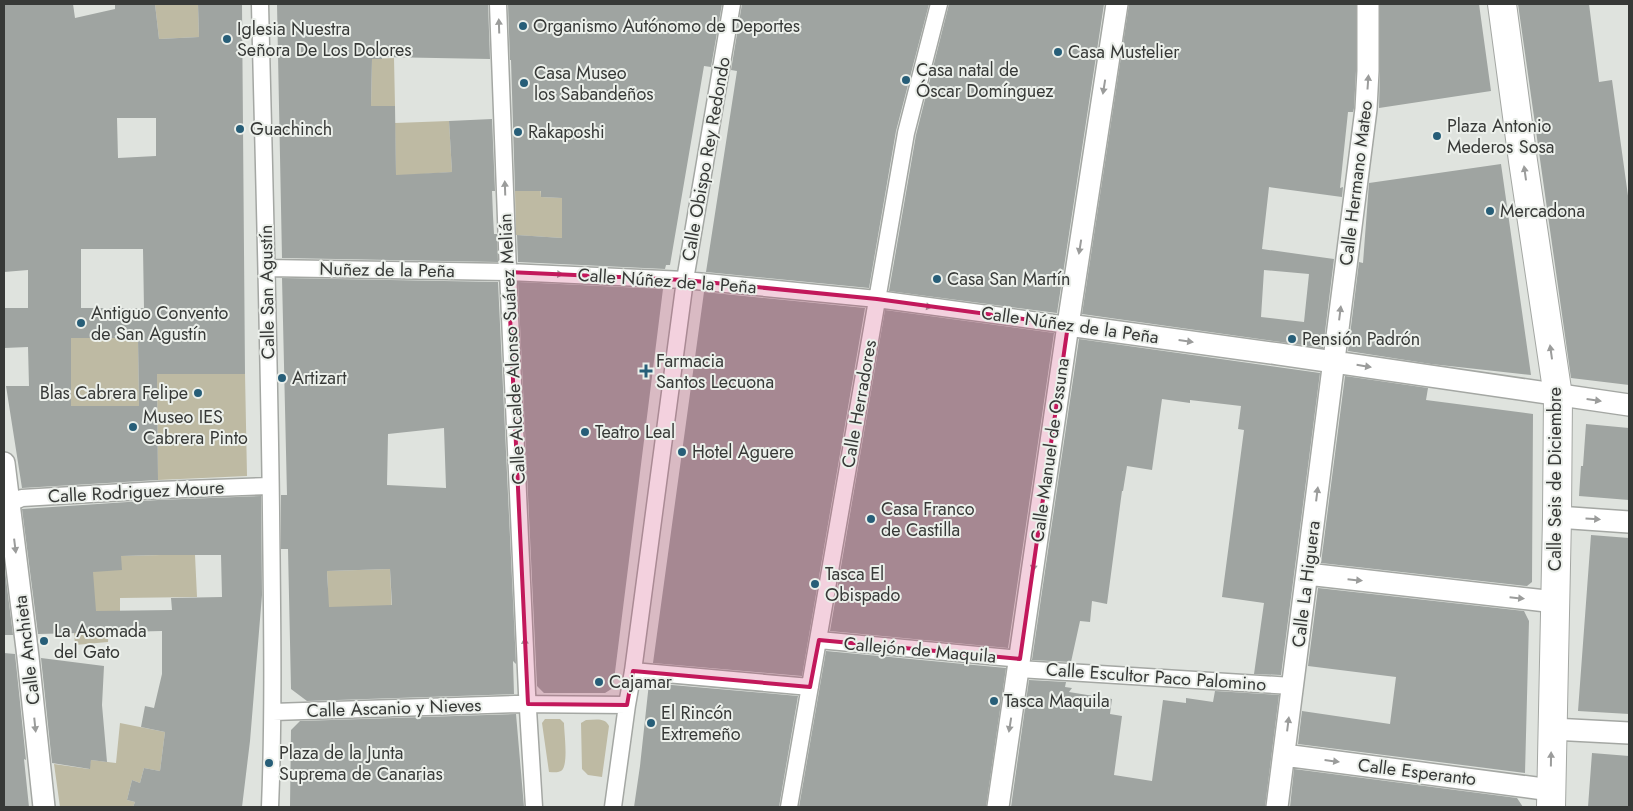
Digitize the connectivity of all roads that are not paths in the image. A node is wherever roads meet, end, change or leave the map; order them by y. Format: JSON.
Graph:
{"nodes":[{"id":1,"x":260,"y":4,"type":"edge"},
{"id":2,"x":498,"y":4,"type":"edge"},
{"id":3,"x":732,"y":4,"type":"edge"},
{"id":4,"x":939,"y":4,"type":"edge"},
{"id":5,"x":1116,"y":4,"type":"edge"},
{"id":6,"x":1368,"y":4,"type":"edge"},
{"id":7,"x":1502,"y":4,"type":"edge"},
{"id":8,"x":267,"y":268,"type":"junction"},
{"id":9,"x":508,"y":272,"type":"junction"},
{"id":10,"x":685,"y":280,"type":"junction"},
{"id":11,"x":877,"y":299,"type":"junction"},
{"id":12,"x":1068,"y":325,"type":"junction"},
{"id":13,"x":1334,"y":362,"type":"junction"},
{"id":14,"x":1558,"y":396,"type":"junction"},
{"id":15,"x":1629,"y":405,"type":"edge"},
{"id":16,"x":4,"y":463,"type":"edge"},
{"id":17,"x":270,"y":486,"type":"junction"},
{"id":18,"x":7,"y":504,"type":"edge"},
{"id":19,"x":1557,"y":517,"type":"junction"},
{"id":20,"x":1629,"y":522,"type":"edge"},
{"id":21,"x":1307,"y":574,"type":"junction"},
{"id":22,"x":1555,"y":602,"type":"junction"},
{"id":23,"x":819,"y":640,"type":"junction"},
{"id":24,"x":1020,"y":664,"type":"junction"},
{"id":25,"x":633,"y":671,"type":"junction"},
{"id":26,"x":1292,"y":686,"type":"junction"},
{"id":27,"x":810,"y":687,"type":"junction"},
{"id":28,"x":523,"y":700,"type":"junction"},
{"id":29,"x":627,"y":704,"type":"junction"},
{"id":30,"x":273,"y":712,"type":"junction"},
{"id":31,"x":1552,"y":729,"type":"junction"},
{"id":32,"x":1629,"y":734,"type":"edge"},
{"id":33,"x":1284,"y":755,"type":"junction"},
{"id":34,"x":1551,"y":798,"type":"edge"},
{"id":35,"x":44,"y":807,"type":"edge"},
{"id":36,"x":270,"y":807,"type":"edge"},
{"id":37,"x":534,"y":807,"type":"edge"},
{"id":38,"x":613,"y":807,"type":"edge"},
{"id":39,"x":789,"y":807,"type":"edge"},
{"id":40,"x":998,"y":807,"type":"edge"},
{"id":41,"x":1277,"y":807,"type":"edge"}],
"edges":[{"from":1,"to":8,"type":"street","name":"Calle San Agustín"},
{"from":9,"to":2,"type":"street","name":"Calle Alcalde Alonso Suárez Melián","one_way":true},
{"from":3,"to":10,"type":"street","name":"Calle Obispo Rey Redondo"},
{"from":4,"to":11,"type":"street","name":"Calle Herradores"},
{"from":5,"to":12,"type":"street","name":"Calle Manuel de Ossuna","one_way":true},
{"from":13,"to":6,"type":"street","name":"Calle Hermano Mateo","one_way":true},
{"from":14,"to":7,"type":"street","name":"Calle Seis de Diciembre","one_way":true},
{"from":8,"to":9,"type":"street","name":"Nuñez de la Peña"},
{"from":8,"to":17,"type":"street","name":"Calle San Agustín"},
{"from":9,"to":10,"type":"street","name":"Calle Núñez de la Peña","one_way":true},
{"from":28,"to":9,"type":"street","name":"Calle Alcalde Alonso Suárez Melián","one_way":true},
{"from":10,"to":11,"type":"street","name":"Calle Núñez de la Peña"},
{"from":10,"to":25,"type":"street","name":"Calle Obispo Rey Redondo"},
{"from":11,"to":12,"type":"street","name":"Calle Núñez de la Peña","one_way":true},
{"from":11,"to":23,"type":"street","name":"Calle Herradores"},
{"from":12,"to":13,"type":"street","name":"Calle Núñez de la Peña","one_way":true},
{"from":12,"to":24,"type":"street","name":"Calle Manuel de Ossuna","one_way":true},
{"from":13,"to":14,"type":"street","name":"Calle Núñez de la Peña","one_way":true},
{"from":21,"to":13,"type":"street","name":"Calle La Higuera","one_way":true},
{"from":14,"to":15,"type":"street","name":"Calle Núñez de la Peña","one_way":true},
{"from":14,"to":19,"type":"street","name":"Calle Seis de Diciembre"},
{"from":16,"to":18,"type":"street","name":"Calle Anchieta"},
{"from":17,"to":18,"type":"street","name":"Calle Rodriguez Moure"},
{"from":17,"to":30,"type":"street","name":"Calle San Agustín"},
{"from":18,"to":35,"type":"street","name":"Calle Anchieta","one_way":true},
{"from":19,"to":20,"type":"street","one_way":true},
{"from":19,"to":22,"type":"street","name":"Calle Seis de Diciembre"},
{"from":21,"to":22,"type":"street","one_way":true},
{"from":21,"to":26,"type":"street","name":"Calle La Higuera"},
{"from":22,"to":31,"type":"street","name":"Calle Seis de Diciembre"},
{"from":23,"to":24,"type":"street","name":"Callejón de Maquila"},
{"from":23,"to":27,"type":"street","name":"Calle Herradores"},
{"from":24,"to":26,"type":"street","name":"Calle Escultor Paco Palomino"},
{"from":24,"to":40,"type":"street","name":"Calle Manuel de Ossuna","one_way":true},
{"from":25,"to":27,"type":"street"},
{"from":25,"to":29,"type":"street","name":"Calle Obispo Rey Redondo"},
{"from":33,"to":26,"type":"street","name":"Calle La Higuera","one_way":true},
{"from":27,"to":39,"type":"street","name":"Calle Herradores"},
{"from":28,"to":29,"type":"street","name":"Calle Ascanio y Nieves"},
{"from":28,"to":30,"type":"street","name":"Calle Ascanio y Nieves"},
{"from":28,"to":37,"type":"street","name":"Calle Alcalde Alonso Suárez Melián"},
{"from":29,"to":38,"type":"street","name":"Calle Obispo Rey Redondo"},
{"from":30,"to":36,"type":"street","name":"Calle San Agustín"},
{"from":31,"to":32,"type":"street"},
{"from":34,"to":31,"type":"street","name":"Calle Seis de Diciembre","one_way":true},
{"from":33,"to":34,"type":"street","name":"Calle Esperanto","one_way":true},
{"from":33,"to":41,"type":"street","name":"Calle La Higuera"}]}
